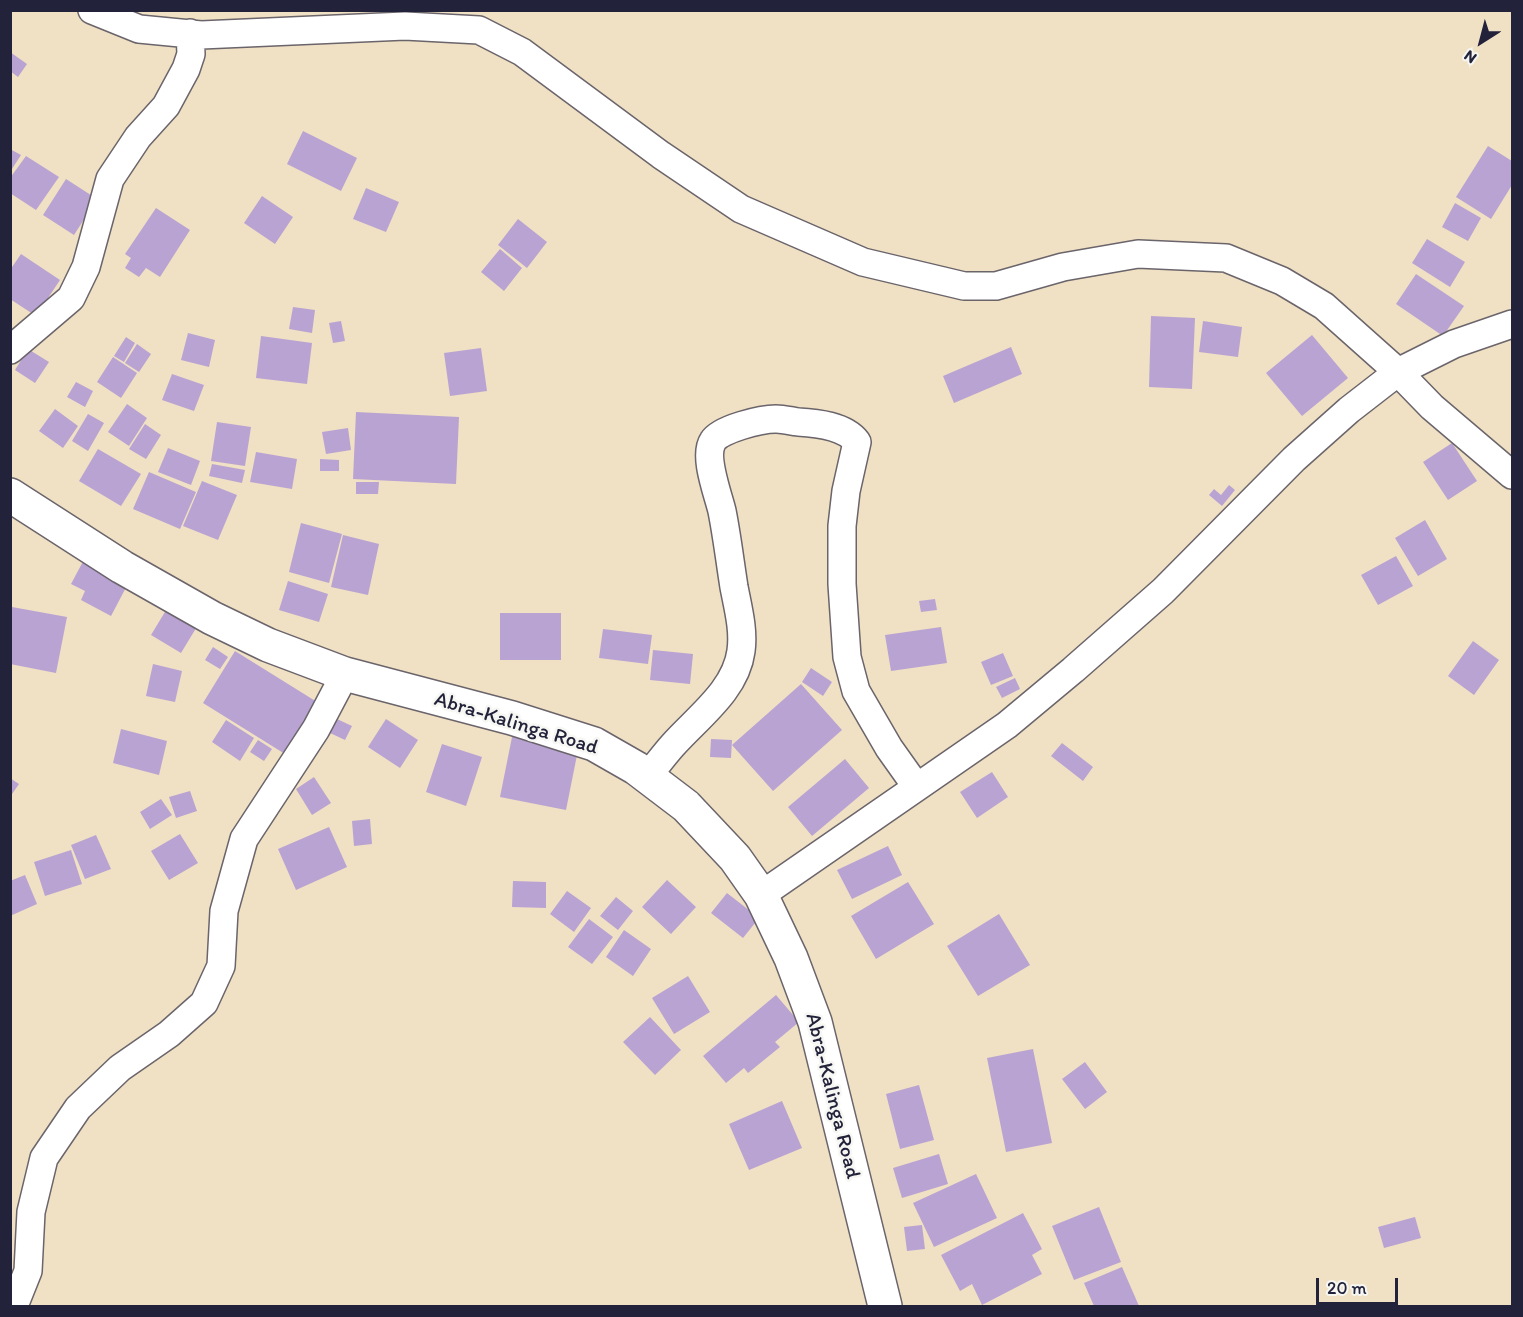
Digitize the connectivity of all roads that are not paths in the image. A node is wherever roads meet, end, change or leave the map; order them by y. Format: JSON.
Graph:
{"nodes":[{"id":1,"x":92,"y":10,"type":"edge"},
{"id":2,"x":347,"y":19,"type":"edge"},
{"id":3,"x":190,"y":33,"type":"junction"},
{"id":4,"x":1512,"y":324,"type":"edge"},
{"id":5,"x":10,"y":350,"type":"edge"},
{"id":6,"x":1398,"y":372,"type":"junction"},
{"id":7,"x":1512,"y":475,"type":"edge"},
{"id":8,"x":10,"y":495,"type":"edge"},
{"id":9,"x":345,"y":674,"type":"junction"},
{"id":10,"x":647,"y":777,"type":"junction"},
{"id":11,"x":916,"y":786,"type":"junction"},
{"id":12,"x":761,"y":895,"type":"junction"},
{"id":13,"x":14,"y":1306,"type":"edge"},
{"id":14,"x":885,"y":1306,"type":"edge"}],
"edges":[{"from":1,"to":3,"type":"street"},
{"from":2,"to":3,"type":"street"},
{"from":2,"to":6,"type":"street"},
{"from":3,"to":5,"type":"street"},
{"from":4,"to":6,"type":"street"},
{"from":6,"to":7,"type":"street"},
{"from":6,"to":11,"type":"street"},
{"from":8,"to":9,"type":"main road","name":"Abra-Kalinga Road"},
{"from":9,"to":10,"type":"main road","name":"Abra-Kalinga Road"},
{"from":9,"to":13,"type":"street"},
{"from":10,"to":11,"type":"street"},
{"from":10,"to":12,"type":"main road","name":"Abra-Kalinga Road"},
{"from":11,"to":12,"type":"street"},
{"from":12,"to":14,"type":"main road","name":"Abra-Kalinga Road"}]}
